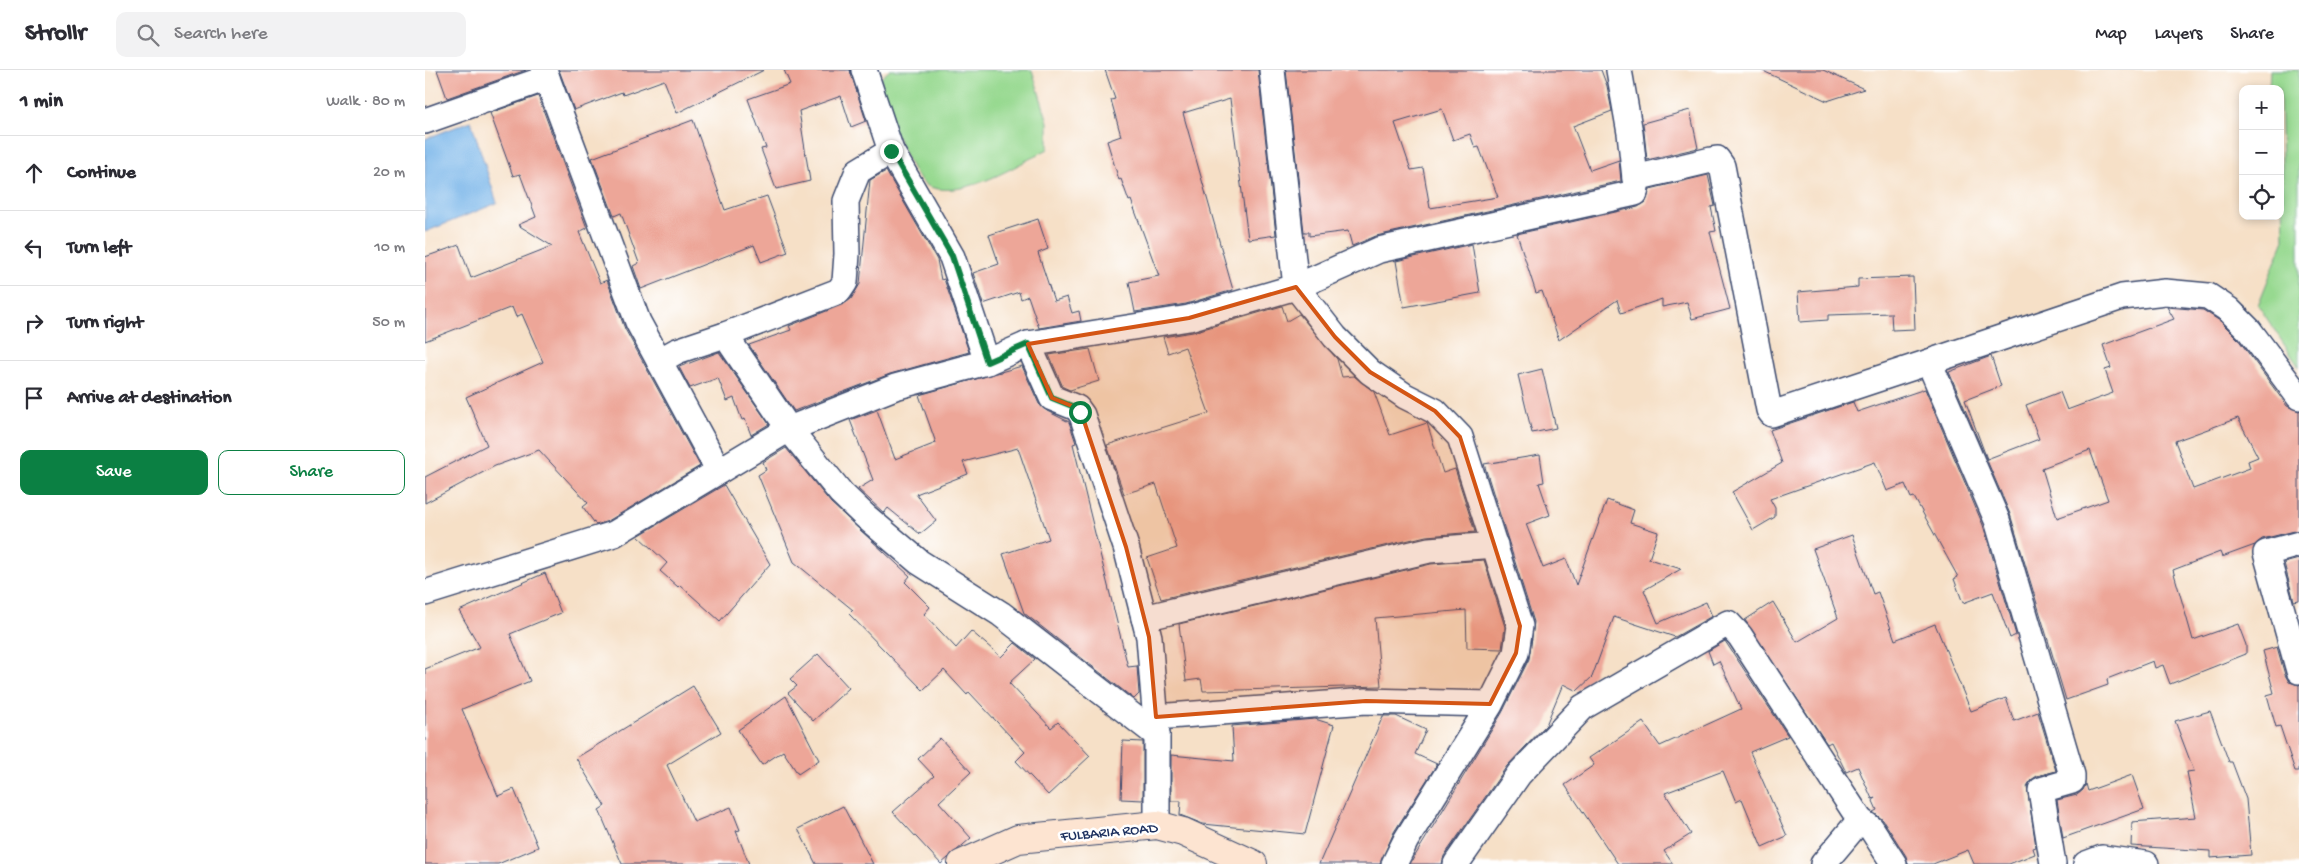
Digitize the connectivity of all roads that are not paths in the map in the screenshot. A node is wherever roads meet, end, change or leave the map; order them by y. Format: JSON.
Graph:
{"nodes":[{"id":1,"x":864,"y":70,"type":"edge"},
{"id":2,"x":1273,"y":70,"type":"edge"},
{"id":3,"x":1619,"y":70,"type":"edge"},
{"id":4,"x":546,"y":74,"type":"edge"},
{"id":5,"x":425,"y":121,"type":"edge"},
{"id":6,"x":891,"y":151,"type":"junction"},
{"id":7,"x":1635,"y":178,"type":"junction"},
{"id":8,"x":1295,"y":287,"type":"junction"},
{"id":9,"x":725,"y":335,"type":"junction"},
{"id":10,"x":1028,"y":344,"type":"junction"},
{"id":11,"x":659,"y":360,"type":"junction"},
{"id":12,"x":987,"y":362,"type":"junction"},
{"id":13,"x":1929,"y":362,"type":"junction"},
{"id":14,"x":2299,"y":397,"type":"edge"},
{"id":15,"x":789,"y":429,"type":"junction"},
{"id":16,"x":719,"y":471,"type":"junction"},
{"id":17,"x":2299,"y":544,"type":"edge"},
{"id":18,"x":1495,"y":545,"type":"junction"},
{"id":19,"x":425,"y":593,"type":"edge"},
{"id":20,"x":1144,"y":618,"type":"junction"},
{"id":21,"x":2299,"y":671,"type":"edge"},
{"id":22,"x":1491,"y":704,"type":"junction"},
{"id":23,"x":1157,"y":726,"type":"junction"},
{"id":24,"x":1860,"y":820,"type":"junction"},
{"id":25,"x":1157,"y":825,"type":"junction"},
{"id":26,"x":962,"y":864,"type":"edge"},
{"id":27,"x":1253,"y":864,"type":"edge"},
{"id":28,"x":1394,"y":864,"type":"edge"},
{"id":29,"x":1456,"y":864,"type":"edge"},
{"id":30,"x":1823,"y":864,"type":"edge"},
{"id":31,"x":1894,"y":864,"type":"edge"},
{"id":32,"x":2053,"y":864,"type":"edge"},
{"id":33,"x":2086,"y":864,"type":"edge"},
{"id":34,"x":2146,"y":864,"type":"edge"}],
"edges":[{"from":1,"to":6,"type":"street"},
{"from":2,"to":8,"type":"street"},
{"from":3,"to":7,"type":"street"},
{"from":4,"to":5,"type":"street"},
{"from":4,"to":11,"type":"street"},
{"from":6,"to":9,"type":"street"},
{"from":6,"to":12,"type":"street"},
{"from":7,"to":8,"type":"street"},
{"from":7,"to":13,"type":"street"},
{"from":8,"to":10,"type":"street"},
{"from":8,"to":18,"type":"street"},
{"from":9,"to":11,"type":"street"},
{"from":9,"to":15,"type":"street"},
{"from":10,"to":12,"type":"street"},
{"from":10,"to":20,"type":"street"},
{"from":11,"to":16,"type":"street"},
{"from":12,"to":15,"type":"street"},
{"from":13,"to":14,"type":"street"},
{"from":13,"to":32,"type":"street"},
{"from":15,"to":16,"type":"street"},
{"from":15,"to":23,"type":"street"},
{"from":16,"to":19,"type":"street"},
{"from":17,"to":21,"type":"street"},
{"from":18,"to":20,"type":"street"},
{"from":18,"to":22,"type":"street"},
{"from":20,"to":23,"type":"street"},
{"from":22,"to":23,"type":"street"},
{"from":22,"to":28,"type":"street"},
{"from":23,"to":25,"type":"street"},
{"from":24,"to":29,"type":"street"},
{"from":24,"to":30,"type":"street"},
{"from":24,"to":31,"type":"street"},
{"from":25,"to":26,"type":"main road","name":"FULBARIA ROAD"},
{"from":25,"to":27,"type":"main road","name":"FULBARIA ROAD"},
{"from":33,"to":34,"type":"street"}]}
